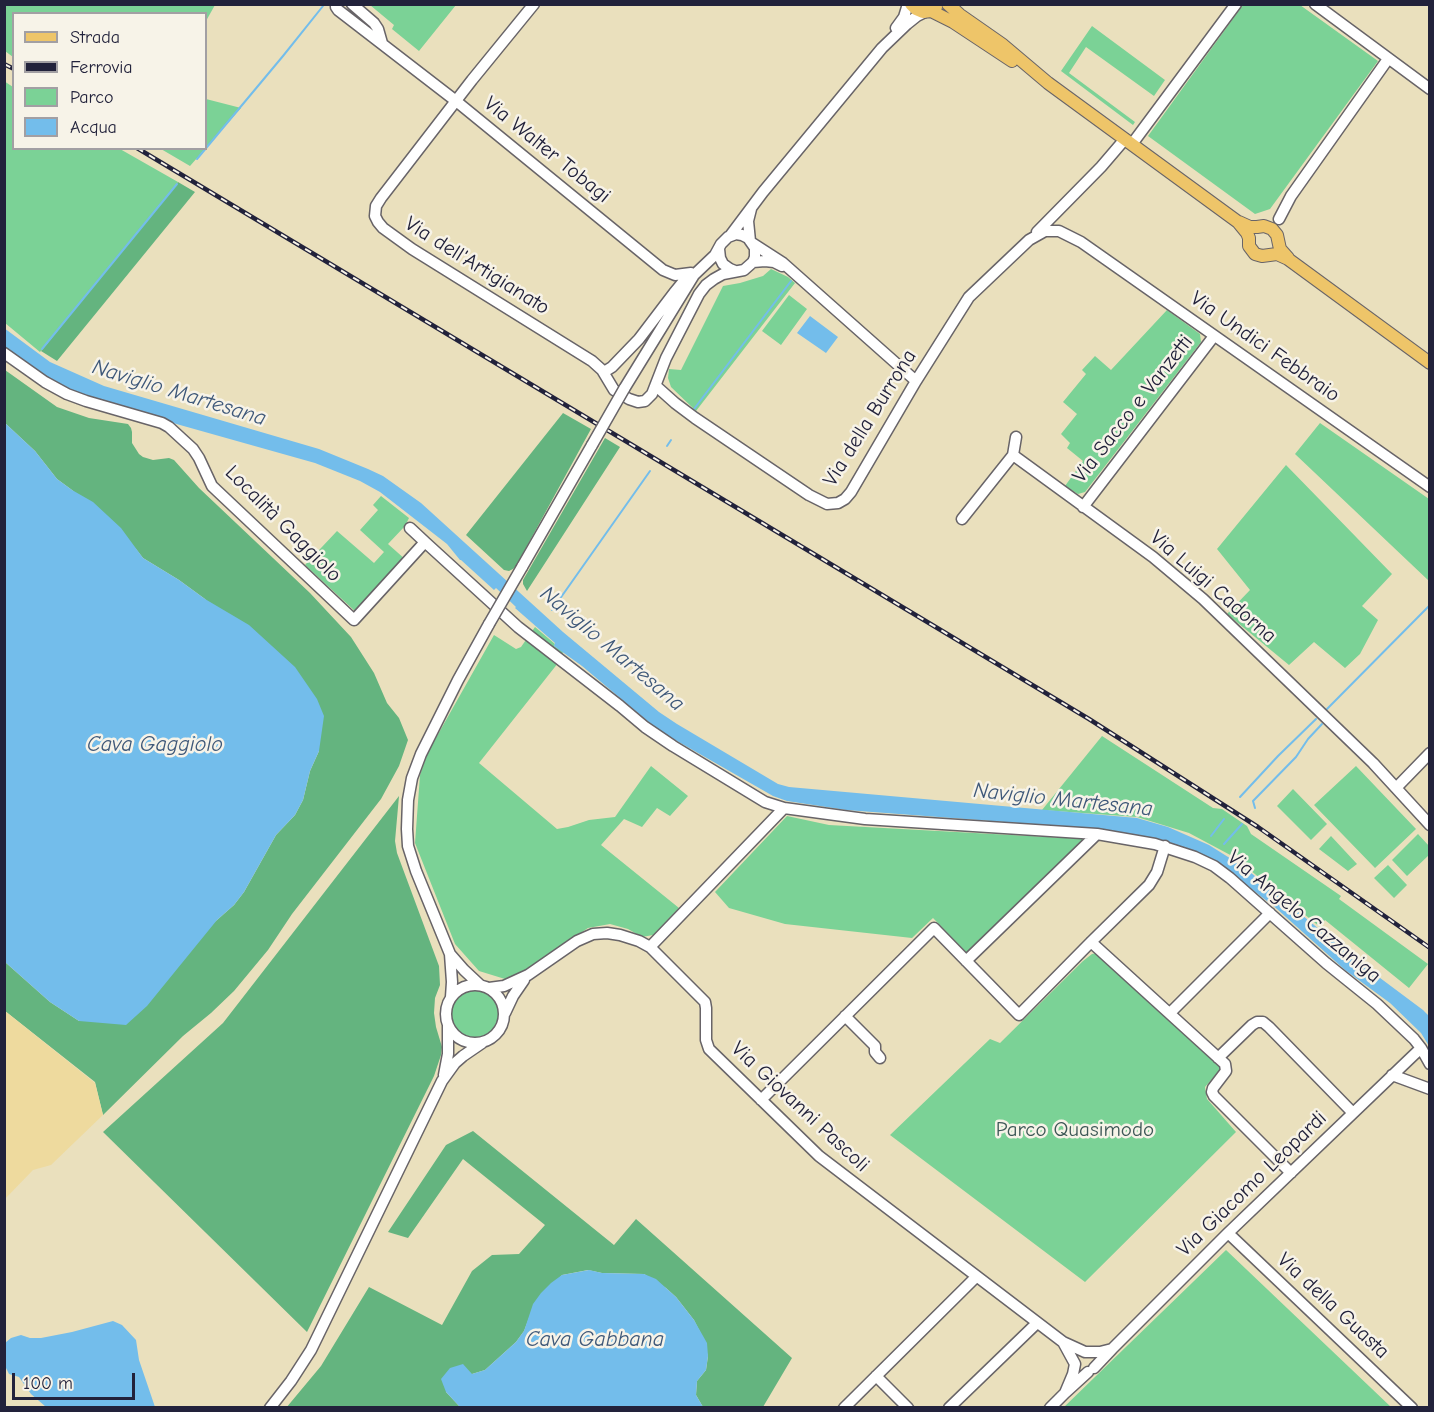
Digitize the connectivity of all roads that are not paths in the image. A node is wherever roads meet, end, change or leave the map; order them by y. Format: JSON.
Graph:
{"nodes":[{"id":1,"x":336,"y":4,"type":"edge"},
{"id":2,"x":352,"y":4,"type":"edge"},
{"id":3,"x":534,"y":4,"type":"edge"},
{"id":4,"x":910,"y":4,"type":"edge"},
{"id":5,"x":948,"y":4,"type":"edge"},
{"id":6,"x":1236,"y":4,"type":"edge"},
{"id":7,"x":1315,"y":4,"type":"edge"},
{"id":8,"x":932,"y":9,"type":"edge"},
{"id":9,"x":889,"y":40,"type":"junction"},
{"id":10,"x":382,"y":43,"type":"junction"},
{"id":11,"x":1388,"y":59,"type":"junction"},
{"id":12,"x":1048,"y":82,"type":"junction"},
{"id":13,"x":1430,"y":89,"type":"edge"},
{"id":14,"x":456,"y":101,"type":"junction"},
{"id":15,"x":1129,"y":142,"type":"junction"},
{"id":16,"x":751,"y":209,"type":"junction"},
{"id":17,"x":1059,"y":210,"type":"junction"},
{"id":18,"x":1238,"y":222,"type":"junction"},
{"id":19,"x":1064,"y":232,"type":"junction"},
{"id":20,"x":730,"y":236,"type":"junction"},
{"id":21,"x":1270,"y":237,"type":"junction"},
{"id":22,"x":1249,"y":238,"type":"junction"},
{"id":23,"x":1029,"y":240,"type":"junction"},
{"id":24,"x":751,"y":242,"type":"junction"},
{"id":25,"x":719,"y":249,"type":"junction"},
{"id":26,"x":753,"y":262,"type":"junction"},
{"id":27,"x":704,"y":266,"type":"junction"},
{"id":28,"x":732,"y":270,"type":"junction"},
{"id":29,"x":790,"y":270,"type":"junction"},
{"id":30,"x":691,"y":273,"type":"junction"},
{"id":31,"x":686,"y":291,"type":"junction"},
{"id":32,"x":1214,"y":336,"type":"junction"},
{"id":33,"x":4,"y":353,"type":"edge"},
{"id":34,"x":1430,"y":363,"type":"edge"},
{"id":35,"x":603,"y":372,"type":"junction"},
{"id":36,"x":916,"y":381,"type":"junction"},
{"id":37,"x":656,"y":386,"type":"junction"},
{"id":38,"x":1016,"y":437,"type":"dead end"},
{"id":39,"x":1013,"y":455,"type":"junction"},
{"id":40,"x":1430,"y":487,"type":"edge"},
{"id":41,"x":1083,"y":507,"type":"junction"},
{"id":42,"x":962,"y":519,"type":"dead end"},
{"id":43,"x":410,"y":528,"type":"dead end"},
{"id":44,"x":426,"y":542,"type":"junction"},
{"id":45,"x":1430,"y":753,"type":"edge"},
{"id":46,"x":1396,"y":788,"type":"junction"},
{"id":47,"x":783,"y":808,"type":"junction"},
{"id":48,"x":1430,"y":825,"type":"edge"},
{"id":49,"x":1097,"y":834,"type":"junction"},
{"id":50,"x":1165,"y":846,"type":"junction"},
{"id":51,"x":1270,"y":913,"type":"junction"},
{"id":52,"x":1091,"y":942,"type":"junction"},
{"id":53,"x":650,"y":947,"type":"junction"},
{"id":54,"x":450,"y":954,"type":"junction"},
{"id":55,"x":966,"y":961,"type":"junction"},
{"id":56,"x":528,"y":975,"type":"junction"},
{"id":57,"x":485,"y":987,"type":"junction"},
{"id":58,"x":451,"y":997,"type":"junction"},
{"id":59,"x":505,"y":1013,"type":"junction"},
{"id":60,"x":1170,"y":1013,"type":"junction"},
{"id":61,"x":845,"y":1016,"type":"junction"},
{"id":62,"x":448,"y":1026,"type":"junction"},
{"id":63,"x":482,"y":1043,"type":"junction"},
{"id":64,"x":1421,"y":1048,"type":"junction"},
{"id":65,"x":880,"y":1058,"type":"dead end"},
{"id":66,"x":1218,"y":1058,"type":"junction"},
{"id":67,"x":1430,"y":1064,"type":"edge"},
{"id":68,"x":1392,"y":1075,"type":"junction"},
{"id":69,"x":442,"y":1081,"type":"junction"},
{"id":70,"x":1430,"y":1089,"type":"edge"},
{"id":71,"x":761,"y":1100,"type":"junction"},
{"id":72,"x":1353,"y":1113,"type":"junction"},
{"id":73,"x":1291,"y":1173,"type":"junction"},
{"id":74,"x":1228,"y":1233,"type":"junction"},
{"id":75,"x":976,"y":1277,"type":"junction"},
{"id":76,"x":1037,"y":1323,"type":"junction"},
{"id":77,"x":1063,"y":1342,"type":"junction"},
{"id":78,"x":1112,"y":1349,"type":"junction"},
{"id":79,"x":1085,"y":1352,"type":"junction"},
{"id":80,"x":1075,"y":1364,"type":"junction"},
{"id":81,"x":1091,"y":1370,"type":"junction"},
{"id":82,"x":876,"y":1376,"type":"junction"},
{"id":83,"x":1065,"y":1393,"type":"junction"},
{"id":84,"x":270,"y":1407,"type":"edge"},
{"id":85,"x":844,"y":1407,"type":"edge"},
{"id":86,"x":908,"y":1407,"type":"edge"},
{"id":87,"x":949,"y":1407,"type":"edge"},
{"id":88,"x":1050,"y":1407,"type":"edge"},
{"id":89,"x":1412,"y":1407,"type":"edge"}],
"edges":[{"from":1,"to":10,"type":"street","name":"Via Walter Tobagi"},
{"from":2,"to":10,"type":"street","name":"Via Walter Tobagi"},
{"from":3,"to":14,"type":"street","name":"Via dell'Artigianato"},
{"from":4,"to":8,"type":"main road"},
{"from":4,"to":9,"type":"street"},
{"from":5,"to":12,"type":"main road"},
{"from":6,"to":15,"type":"street","name":"Via della Burrona"},
{"from":7,"to":11,"type":"street"},
{"from":8,"to":9,"type":"street"},
{"from":8,"to":12,"type":"main road"},
{"from":9,"to":16,"type":"street"},
{"from":10,"to":14,"type":"street","name":"Via Walter Tobagi"},
{"from":11,"to":13,"type":"street"},
{"from":11,"to":21,"type":"street"},
{"from":12,"to":15,"type":"main road"},
{"from":14,"to":30,"type":"street","name":"Via Walter Tobagi"},
{"from":14,"to":35,"type":"street","name":"Via dell'Artigianato"},
{"from":15,"to":17,"type":"street","name":"Via della Burrona"},
{"from":15,"to":18,"type":"main road"},
{"from":16,"to":20,"type":"street"},
{"from":16,"to":24,"type":"street"},
{"from":17,"to":19,"type":"street"},
{"from":17,"to":23,"type":"street","name":"Via della Burrona"},
{"from":18,"to":21,"type":"main road"},
{"from":18,"to":22,"type":"main road"},
{"from":19,"to":23,"type":"street","name":"Via della Burrona"},
{"from":19,"to":32,"type":"street","name":"Via Undici Febbraio"},
{"from":20,"to":24,"type":"street"},
{"from":20,"to":25,"type":"street"},
{"from":21,"to":22,"type":"main road"},
{"from":21,"to":22,"type":"main road"},
{"from":21,"to":34,"type":"main road"},
{"from":23,"to":36,"type":"street","name":"Via della Burrona"},
{"from":24,"to":26,"type":"street"},
{"from":24,"to":29,"type":"street"},
{"from":25,"to":27,"type":"street"},
{"from":25,"to":28,"type":"street"},
{"from":26,"to":28,"type":"street"},
{"from":26,"to":29,"type":"street"},
{"from":27,"to":30,"type":"street"},
{"from":27,"to":31,"type":"street"},
{"from":28,"to":31,"type":"street"},
{"from":28,"to":37,"type":"street"},
{"from":29,"to":36,"type":"street"},
{"from":30,"to":35,"type":"street"},
{"from":31,"to":54,"type":"street","bridge":true},
{"from":32,"to":40,"type":"street","name":"Via Undici Febbraio"},
{"from":32,"to":41,"type":"street","name":"Via Sacco e Vanzetti"},
{"from":33,"to":44,"type":"street","name":"Località Gaggiolo"},
{"from":35,"to":37,"type":"street","name":"Via dell'Artigianato"},
{"from":36,"to":37,"type":"street","name":"Via della Burrona"},
{"from":38,"to":39,"type":"street"},
{"from":39,"to":41,"type":"street","name":"Via Luigi Cadorna"},
{"from":39,"to":42,"type":"street"},
{"from":41,"to":46,"type":"street","name":"Via Luigi Cadorna"},
{"from":43,"to":44,"type":"street"},
{"from":44,"to":47,"type":"street","name":"Via Angelo Cazzaniga"},
{"from":45,"to":46,"type":"street"},
{"from":46,"to":48,"type":"street","name":"Via Luigi Cadorna"},
{"from":47,"to":49,"type":"street","name":"Via Angelo Cazzaniga"},
{"from":47,"to":53,"type":"street"},
{"from":49,"to":50,"type":"street","name":"Via Angelo Cazzaniga"},
{"from":49,"to":55,"type":"street"},
{"from":50,"to":51,"type":"street","name":"Via Angelo Cazzaniga"},
{"from":50,"to":52,"type":"street"},
{"from":51,"to":60,"type":"street"},
{"from":51,"to":64,"type":"street","name":"Via Angelo Cazzaniga"},
{"from":52,"to":55,"type":"street"},
{"from":52,"to":60,"type":"street"},
{"from":53,"to":56,"type":"street"},
{"from":53,"to":71,"type":"street","name":"Via Giovanni Pascoli"},
{"from":54,"to":57,"type":"street"},
{"from":54,"to":58,"type":"street"},
{"from":55,"to":61,"type":"street"},
{"from":56,"to":57,"type":"street"},
{"from":56,"to":59,"type":"street"},
{"from":57,"to":58,"type":"street"},
{"from":57,"to":59,"type":"street"},
{"from":58,"to":62,"type":"street"},
{"from":59,"to":63,"type":"street"},
{"from":60,"to":66,"type":"street"},
{"from":61,"to":65,"type":"street"},
{"from":61,"to":71,"type":"street"},
{"from":62,"to":63,"type":"street"},
{"from":62,"to":69,"type":"street"},
{"from":63,"to":69,"type":"street"},
{"from":64,"to":67,"type":"street","name":"Via Angelo Cazzaniga"},
{"from":64,"to":68,"type":"street","name":"Via Giacomo Leopardi"},
{"from":66,"to":72,"type":"street"},
{"from":66,"to":73,"type":"street"},
{"from":68,"to":70,"type":"street"},
{"from":68,"to":72,"type":"street","name":"Via Giacomo Leopardi"},
{"from":69,"to":84,"type":"street"},
{"from":71,"to":75,"type":"street","name":"Via Giovanni Pascoli"},
{"from":72,"to":73,"type":"street","name":"Via Giacomo Leopardi"},
{"from":73,"to":74,"type":"street","name":"Via Giacomo Leopardi"},
{"from":74,"to":78,"type":"street","name":"Via Giacomo Leopardi"},
{"from":74,"to":89,"type":"street","name":"Via della Guasta"},
{"from":75,"to":76,"type":"street","name":"Via Giovanni Pascoli"},
{"from":75,"to":82,"type":"street"},
{"from":76,"to":77,"type":"street","name":"Via Giovanni Pascoli"},
{"from":76,"to":87,"type":"street"},
{"from":77,"to":79,"type":"street","name":"Via Giovanni Pascoli"},
{"from":77,"to":80,"type":"street","name":"Via Giovanni Pascoli"},
{"from":78,"to":79,"type":"street"},
{"from":78,"to":81,"type":"street","name":"Via Giacomo Leopardi"},
{"from":79,"to":80,"type":"street","name":"Via Giacomo Leopardi"},
{"from":79,"to":81,"type":"street"},
{"from":80,"to":81,"type":"street"},
{"from":80,"to":83,"type":"street","name":"Via Giacomo Leopardi"},
{"from":81,"to":83,"type":"street","name":"Via Giacomo Leopardi"},
{"from":82,"to":85,"type":"street"},
{"from":82,"to":86,"type":"street"},
{"from":83,"to":88,"type":"street","name":"Via Giacomo Leopardi"}]}
